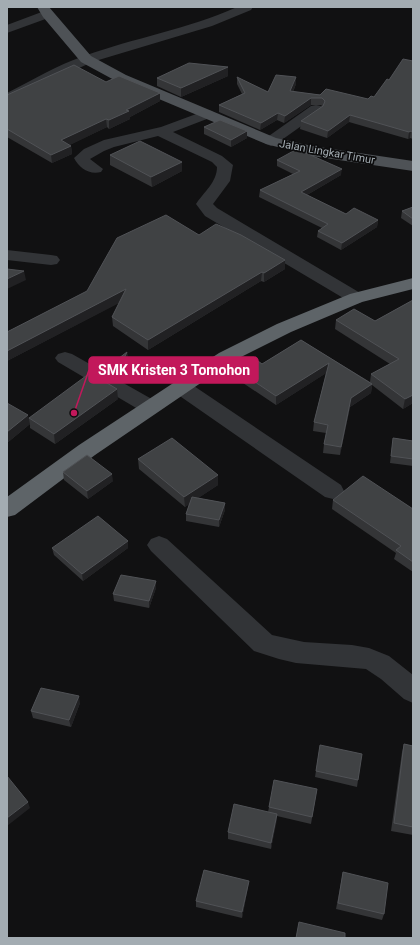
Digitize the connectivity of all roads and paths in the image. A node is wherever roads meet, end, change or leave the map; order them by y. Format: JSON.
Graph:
{"nodes":[{"id":1,"x":247,"y":7,"type":"edge"},
{"id":2,"x":45,"y":11,"type":"edge"},
{"id":3,"x":7,"y":29,"type":"edge"},
{"id":4,"x":86,"y":59,"type":"junction"},
{"id":5,"x":7,"y":98,"type":"edge"},
{"id":6,"x":316,"y":109,"type":"edge"},
{"id":7,"x":207,"y":114,"type":"junction"},
{"id":8,"x":164,"y":131,"type":"junction"},
{"id":9,"x":271,"y":141,"type":"junction"},
{"id":10,"x":413,"y":166,"type":"edge"},
{"id":11,"x":95,"y":169,"type":"dead end"},
{"id":12,"x":7,"y":255,"type":"edge"},
{"id":13,"x":51,"y":260,"type":"dead end"},
{"id":14,"x":413,"y":284,"type":"edge"},
{"id":15,"x":356,"y":298,"type":"junction"},
{"id":16,"x":65,"y":358,"type":"dead end"},
{"id":17,"x":181,"y":387,"type":"junction"},
{"id":18,"x":150,"y":407,"type":"junction"},
{"id":19,"x":333,"y":491,"type":"dead end"},
{"id":20,"x":7,"y":509,"type":"edge"},
{"id":21,"x":159,"y":545,"type":"dead end"},
{"id":22,"x":413,"y":691,"type":"edge"}],
"edges":[{"from":1,"to":4,"type":"street"},
{"from":2,"to":3,"type":"street"},
{"from":2,"to":4,"type":"main road","name":"Jalan Lingkar Timur"},
{"from":4,"to":5,"type":"street"},
{"from":4,"to":7,"type":"main road","name":"Jalan Lingkar Timur"},
{"from":6,"to":9,"type":"street"},
{"from":7,"to":8,"type":"street"},
{"from":7,"to":9,"type":"main road","name":"Jalan Lingkar Timur"},
{"from":8,"to":11,"type":"street"},
{"from":8,"to":15,"type":"street"},
{"from":9,"to":10,"type":"main road","name":"Jalan Lingkar Timur"},
{"from":12,"to":13,"type":"street"},
{"from":14,"to":15,"type":"highway"},
{"from":15,"to":17,"type":"highway"},
{"from":16,"to":18,"type":"street"},
{"from":17,"to":18,"type":"highway"},
{"from":17,"to":19,"type":"street"},
{"from":18,"to":20,"type":"highway"},
{"from":21,"to":22,"type":"street"}]}
